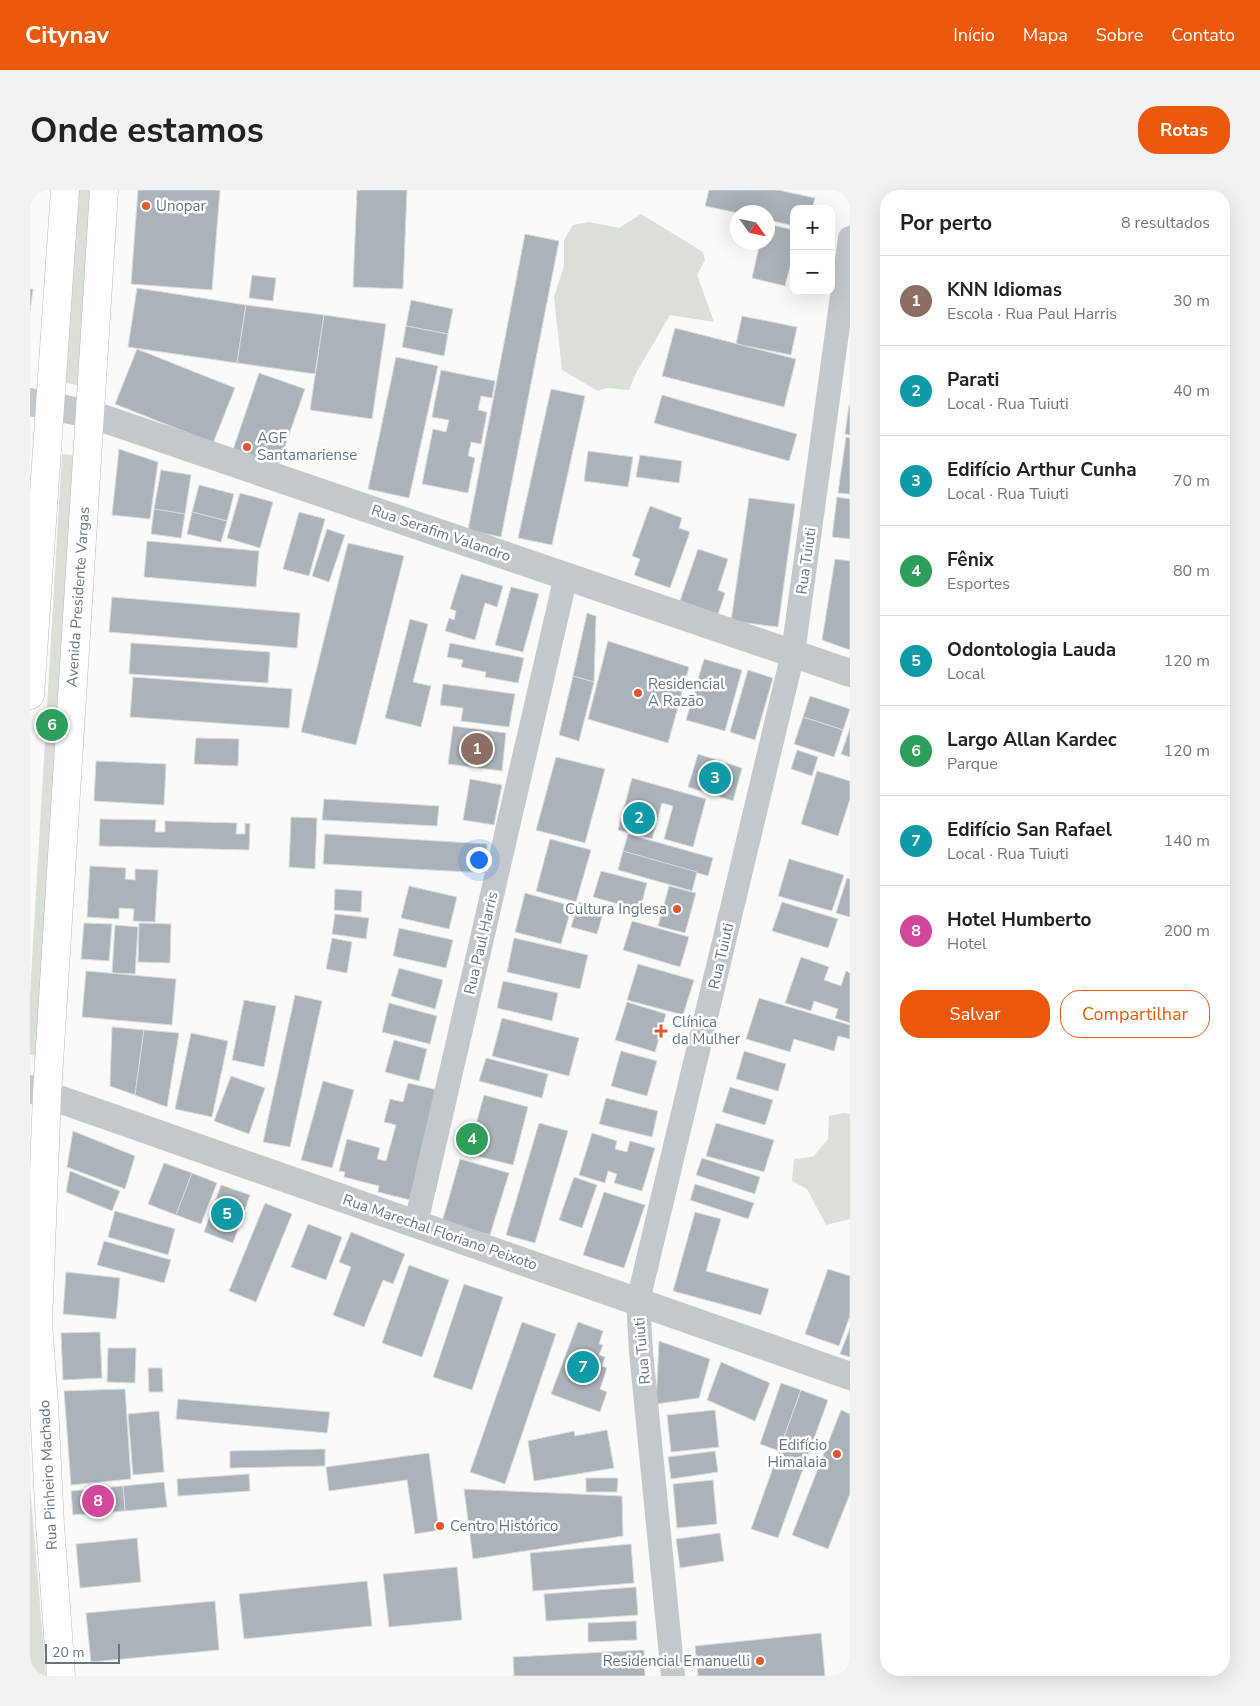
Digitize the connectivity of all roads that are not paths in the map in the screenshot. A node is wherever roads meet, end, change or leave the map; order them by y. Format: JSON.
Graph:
{"nodes":[{"id":1,"x":65,"y":190,"type":"edge"},
{"id":2,"x":104,"y":190,"type":"edge"},
{"id":3,"x":850,"y":238,"type":"edge"},
{"id":4,"x":40,"y":404,"type":"edge"},
{"id":5,"x":90,"y":414,"type":"junction"},
{"id":6,"x":566,"y":576,"type":"junction"},
{"id":7,"x":793,"y":653,"type":"junction"},
{"id":8,"x":850,"y":673,"type":"edge"},
{"id":9,"x":30,"y":695,"type":"edge"},
{"id":10,"x":38,"y":1092,"type":"edge"},
{"id":11,"x":416,"y":1223,"type":"junction"},
{"id":12,"x":638,"y":1301,"type":"junction"},
{"id":13,"x":850,"y":1376,"type":"edge"},
{"id":14,"x":38,"y":1469,"type":"edge"},
{"id":15,"x":61,"y":1676,"type":"edge"},
{"id":16,"x":673,"y":1676,"type":"edge"}],
"edges":[{"from":1,"to":4,"type":"main road"},
{"from":2,"to":5,"type":"main road","name":"Avenida Presidente Vargas"},
{"from":3,"to":7,"type":"street","name":"Rua Tuiuti"},
{"from":4,"to":5,"type":"street","name":"Rua Serafim Valandro"},
{"from":4,"to":9,"type":"main road"},
{"from":5,"to":6,"type":"street","name":"Rua Serafim Valandro"},
{"from":5,"to":10,"type":"main road","name":"Avenida Presidente Vargas"},
{"from":6,"to":7,"type":"street","name":"Rua Serafim Valandro"},
{"from":6,"to":11,"type":"street","name":"Rua Paul Harris"},
{"from":7,"to":8,"type":"street","name":"Rua Serafim Valandro"},
{"from":7,"to":12,"type":"street","name":"Rua Tuiuti"},
{"from":10,"to":11,"type":"street","name":"Rua Marechal Floriano Peixoto"},
{"from":10,"to":14,"type":"main road","name":"Rua Pinheiro Machado"},
{"from":11,"to":12,"type":"street","name":"Rua Marechal Floriano Peixoto"},
{"from":12,"to":13,"type":"street","name":"Rua Marechal Floriano Peixoto"},
{"from":12,"to":16,"type":"street","name":"Rua Tuiuti"},
{"from":14,"to":15,"type":"main road","name":"Rua Pinheiro Machado"}]}
